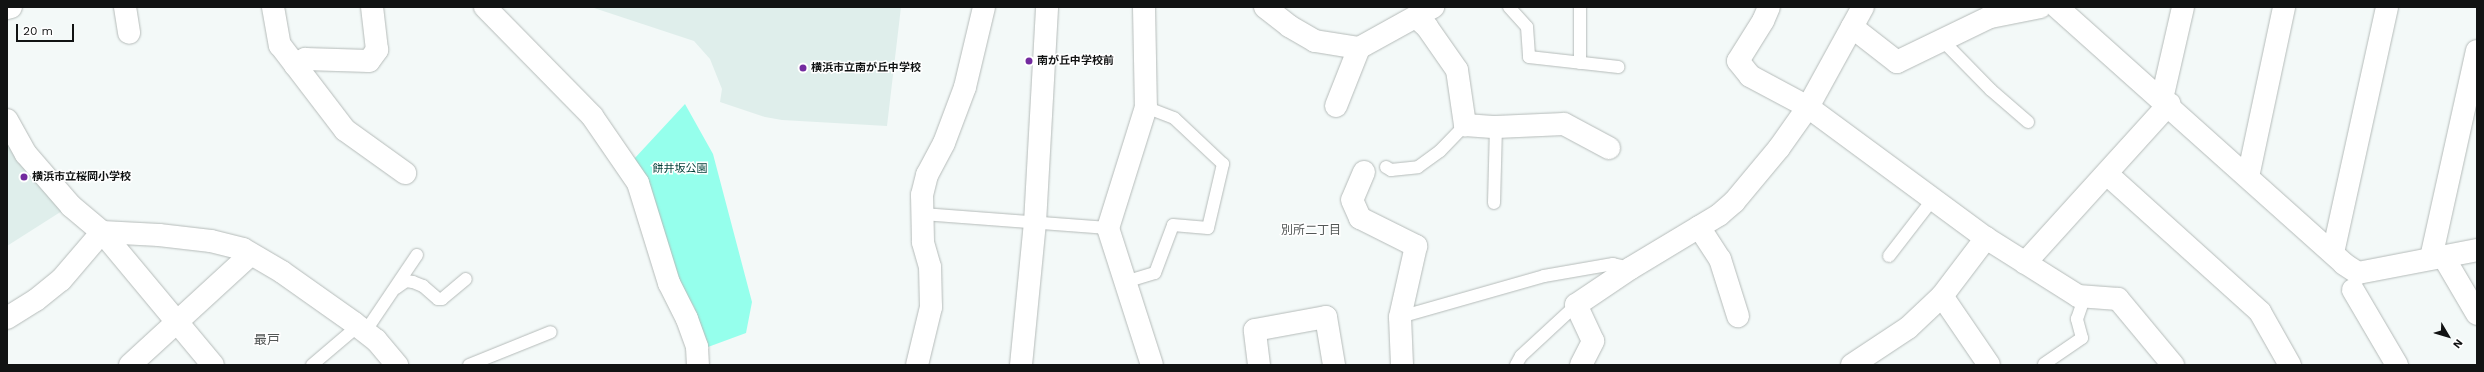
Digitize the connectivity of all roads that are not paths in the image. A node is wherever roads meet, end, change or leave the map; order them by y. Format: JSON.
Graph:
{"nodes":[{"id":1,"x":11,"y":7,"type":"edge"},
{"id":2,"x":125,"y":7,"type":"edge"},
{"id":3,"x":273,"y":7,"type":"edge"},
{"id":4,"x":372,"y":7,"type":"edge"},
{"id":5,"x":485,"y":7,"type":"edge"},
{"id":6,"x":984,"y":7,"type":"edge"},
{"id":7,"x":1047,"y":7,"type":"edge"},
{"id":8,"x":1144,"y":7,"type":"edge"},
{"id":9,"x":1265,"y":7,"type":"edge"},
{"id":10,"x":1509,"y":7,"type":"edge"},
{"id":11,"x":1580,"y":7,"type":"edge"},
{"id":12,"x":1768,"y":7,"type":"edge"},
{"id":13,"x":1863,"y":7,"type":"edge"},
{"id":14,"x":2040,"y":7,"type":"edge"},
{"id":15,"x":2057,"y":7,"type":"edge"},
{"id":16,"x":2182,"y":7,"type":"edge"},
{"id":17,"x":2284,"y":7,"type":"edge"},
{"id":18,"x":2387,"y":7,"type":"edge"},
{"id":19,"x":7,"y":8,"type":"edge"},
{"id":20,"x":1424,"y":12,"type":"edge"},
{"id":21,"x":1991,"y":12,"type":"edge"},
{"id":22,"x":1852,"y":27,"type":"junction"},
{"id":23,"x":129,"y":33,"type":"dead end"},
{"id":24,"x":1942,"y":40,"type":"junction"},
{"id":25,"x":1359,"y":48,"type":"junction"},
{"id":26,"x":2477,"y":51,"type":"edge"},
{"id":27,"x":1580,"y":63,"type":"junction"},
{"id":28,"x":295,"y":65,"type":"junction"},
{"id":29,"x":1618,"y":67,"type":"dead end"},
{"id":30,"x":2165,"y":102,"type":"junction"},
{"id":31,"x":1336,"y":106,"type":"dead end"},
{"id":32,"x":1146,"y":107,"type":"junction"},
{"id":33,"x":1808,"y":107,"type":"junction"},
{"id":34,"x":7,"y":120,"type":"edge"},
{"id":35,"x":2028,"y":122,"type":"dead end"},
{"id":36,"x":1465,"y":125,"type":"junction"},
{"id":37,"x":1496,"y":127,"type":"junction"},
{"id":38,"x":1609,"y":148,"type":"dead end"},
{"id":39,"x":1386,"y":167,"type":"dead end"},
{"id":40,"x":1364,"y":172,"type":"dead end"},
{"id":41,"x":405,"y":173,"type":"dead end"},
{"id":42,"x":2107,"y":174,"type":"junction"},
{"id":43,"x":2248,"y":177,"type":"junction"},
{"id":44,"x":1933,"y":199,"type":"junction"},
{"id":45,"x":1494,"y":203,"type":"dead end"},
{"id":46,"x":922,"y":214,"type":"junction"},
{"id":47,"x":1034,"y":223,"type":"junction"},
{"id":48,"x":1699,"y":227,"type":"junction"},
{"id":49,"x":1108,"y":228,"type":"junction"},
{"id":50,"x":102,"y":232,"type":"junction"},
{"id":51,"x":1986,"y":238,"type":"junction"},
{"id":52,"x":2477,"y":250,"type":"edge"},
{"id":53,"x":251,"y":254,"type":"junction"},
{"id":54,"x":417,"y":255,"type":"dead end"},
{"id":55,"x":1889,"y":256,"type":"dead end"},
{"id":56,"x":2437,"y":257,"type":"junction"},
{"id":57,"x":2025,"y":263,"type":"junction"},
{"id":58,"x":1631,"y":268,"type":"junction"},
{"id":59,"x":2344,"y":271,"type":"junction"},
{"id":60,"x":466,"y":279,"type":"dead end"},
{"id":61,"x":1124,"y":282,"type":"junction"},
{"id":62,"x":395,"y":288,"type":"junction"},
{"id":63,"x":1942,"y":296,"type":"junction"},
{"id":64,"x":2085,"y":296,"type":"junction"},
{"id":65,"x":1576,"y":305,"type":"junction"},
{"id":66,"x":2477,"y":314,"type":"edge"},
{"id":67,"x":1738,"y":316,"type":"dead end"},
{"id":68,"x":1400,"y":317,"type":"junction"},
{"id":69,"x":7,"y":318,"type":"edge"},
{"id":70,"x":177,"y":322,"type":"junction"},
{"id":71,"x":362,"y":329,"type":"junction"},
{"id":72,"x":551,"y":332,"type":"dead end"},
{"id":73,"x":2044,"y":364,"type":"edge"},
{"id":74,"x":130,"y":365,"type":"edge"},
{"id":75,"x":213,"y":365,"type":"edge"},
{"id":76,"x":312,"y":365,"type":"edge"},
{"id":77,"x":397,"y":365,"type":"edge"},
{"id":78,"x":470,"y":365,"type":"edge"},
{"id":79,"x":698,"y":365,"type":"edge"},
{"id":80,"x":917,"y":365,"type":"edge"},
{"id":81,"x":1021,"y":365,"type":"edge"},
{"id":82,"x":1152,"y":365,"type":"edge"},
{"id":83,"x":1259,"y":365,"type":"edge"},
{"id":84,"x":1334,"y":365,"type":"edge"},
{"id":85,"x":1402,"y":365,"type":"edge"},
{"id":86,"x":1516,"y":365,"type":"edge"},
{"id":87,"x":1581,"y":365,"type":"edge"},
{"id":88,"x":1852,"y":365,"type":"edge"},
{"id":89,"x":1989,"y":365,"type":"edge"},
{"id":90,"x":2173,"y":365,"type":"edge"},
{"id":91,"x":2290,"y":365,"type":"edge"},
{"id":92,"x":2397,"y":365,"type":"edge"}],
"edges":[{"from":1,"to":19,"type":"street"},
{"from":2,"to":23,"type":"street"},
{"from":3,"to":28,"type":"street"},
{"from":4,"to":28,"type":"street"},
{"from":5,"to":79,"type":"street"},
{"from":6,"to":46,"type":"street"},
{"from":7,"to":47,"type":"street"},
{"from":8,"to":32,"type":"street"},
{"from":9,"to":25,"type":"street"},
{"from":10,"to":27,"type":"lane"},
{"from":11,"to":27,"type":"lane"},
{"from":12,"to":33,"type":"street"},
{"from":13,"to":22,"type":"street"},
{"from":14,"to":21,"type":"street"},
{"from":15,"to":30,"type":"street"},
{"from":16,"to":30,"type":"street"},
{"from":17,"to":43,"type":"street"},
{"from":18,"to":59,"type":"street"},
{"from":20,"to":25,"type":"street"},
{"from":20,"to":36,"type":"street"},
{"from":21,"to":24,"type":"street"},
{"from":22,"to":24,"type":"street"},
{"from":22,"to":33,"type":"street"},
{"from":24,"to":35,"type":"lane"},
{"from":25,"to":31,"type":"street"},
{"from":26,"to":56,"type":"street"},
{"from":27,"to":29,"type":"lane"},
{"from":28,"to":41,"type":"street"},
{"from":30,"to":42,"type":"street"},
{"from":30,"to":43,"type":"street"},
{"from":32,"to":49,"type":"street"},
{"from":32,"to":61,"type":"lane"},
{"from":33,"to":44,"type":"street"},
{"from":33,"to":48,"type":"street"},
{"from":34,"to":50,"type":"street"},
{"from":36,"to":37,"type":"street"},
{"from":36,"to":39,"type":"lane"},
{"from":37,"to":38,"type":"street"},
{"from":37,"to":45,"type":"lane"},
{"from":40,"to":68,"type":"street"},
{"from":42,"to":57,"type":"street"},
{"from":42,"to":91,"type":"street"},
{"from":43,"to":59,"type":"street"},
{"from":44,"to":51,"type":"street"},
{"from":44,"to":55,"type":"lane"},
{"from":46,"to":47,"type":"lane"},
{"from":46,"to":80,"type":"street"},
{"from":47,"to":49,"type":"lane"},
{"from":47,"to":81,"type":"street"},
{"from":48,"to":58,"type":"street"},
{"from":48,"to":67,"type":"street"},
{"from":49,"to":61,"type":"street"},
{"from":50,"to":53,"type":"street"},
{"from":50,"to":69,"type":"street"},
{"from":50,"to":70,"type":"street"},
{"from":51,"to":57,"type":"street"},
{"from":51,"to":63,"type":"street"},
{"from":52,"to":56,"type":"street"},
{"from":53,"to":70,"type":"street"},
{"from":53,"to":71,"type":"street"},
{"from":54,"to":62,"type":"lane"},
{"from":56,"to":59,"type":"street"},
{"from":56,"to":66,"type":"street"},
{"from":57,"to":64,"type":"street"},
{"from":58,"to":65,"type":"street"},
{"from":58,"to":68,"type":"lane"},
{"from":59,"to":92,"type":"street"},
{"from":60,"to":62,"type":"lane"},
{"from":61,"to":82,"type":"street"},
{"from":62,"to":71,"type":"lane"},
{"from":63,"to":88,"type":"street"},
{"from":63,"to":89,"type":"street"},
{"from":64,"to":73,"type":"lane"},
{"from":64,"to":90,"type":"street"},
{"from":65,"to":86,"type":"lane"},
{"from":65,"to":87,"type":"street"},
{"from":68,"to":85,"type":"street"},
{"from":70,"to":74,"type":"street"},
{"from":70,"to":75,"type":"street"},
{"from":71,"to":76,"type":"lane"},
{"from":71,"to":77,"type":"street"},
{"from":72,"to":78,"type":"lane"},
{"from":83,"to":84,"type":"street"}]}
